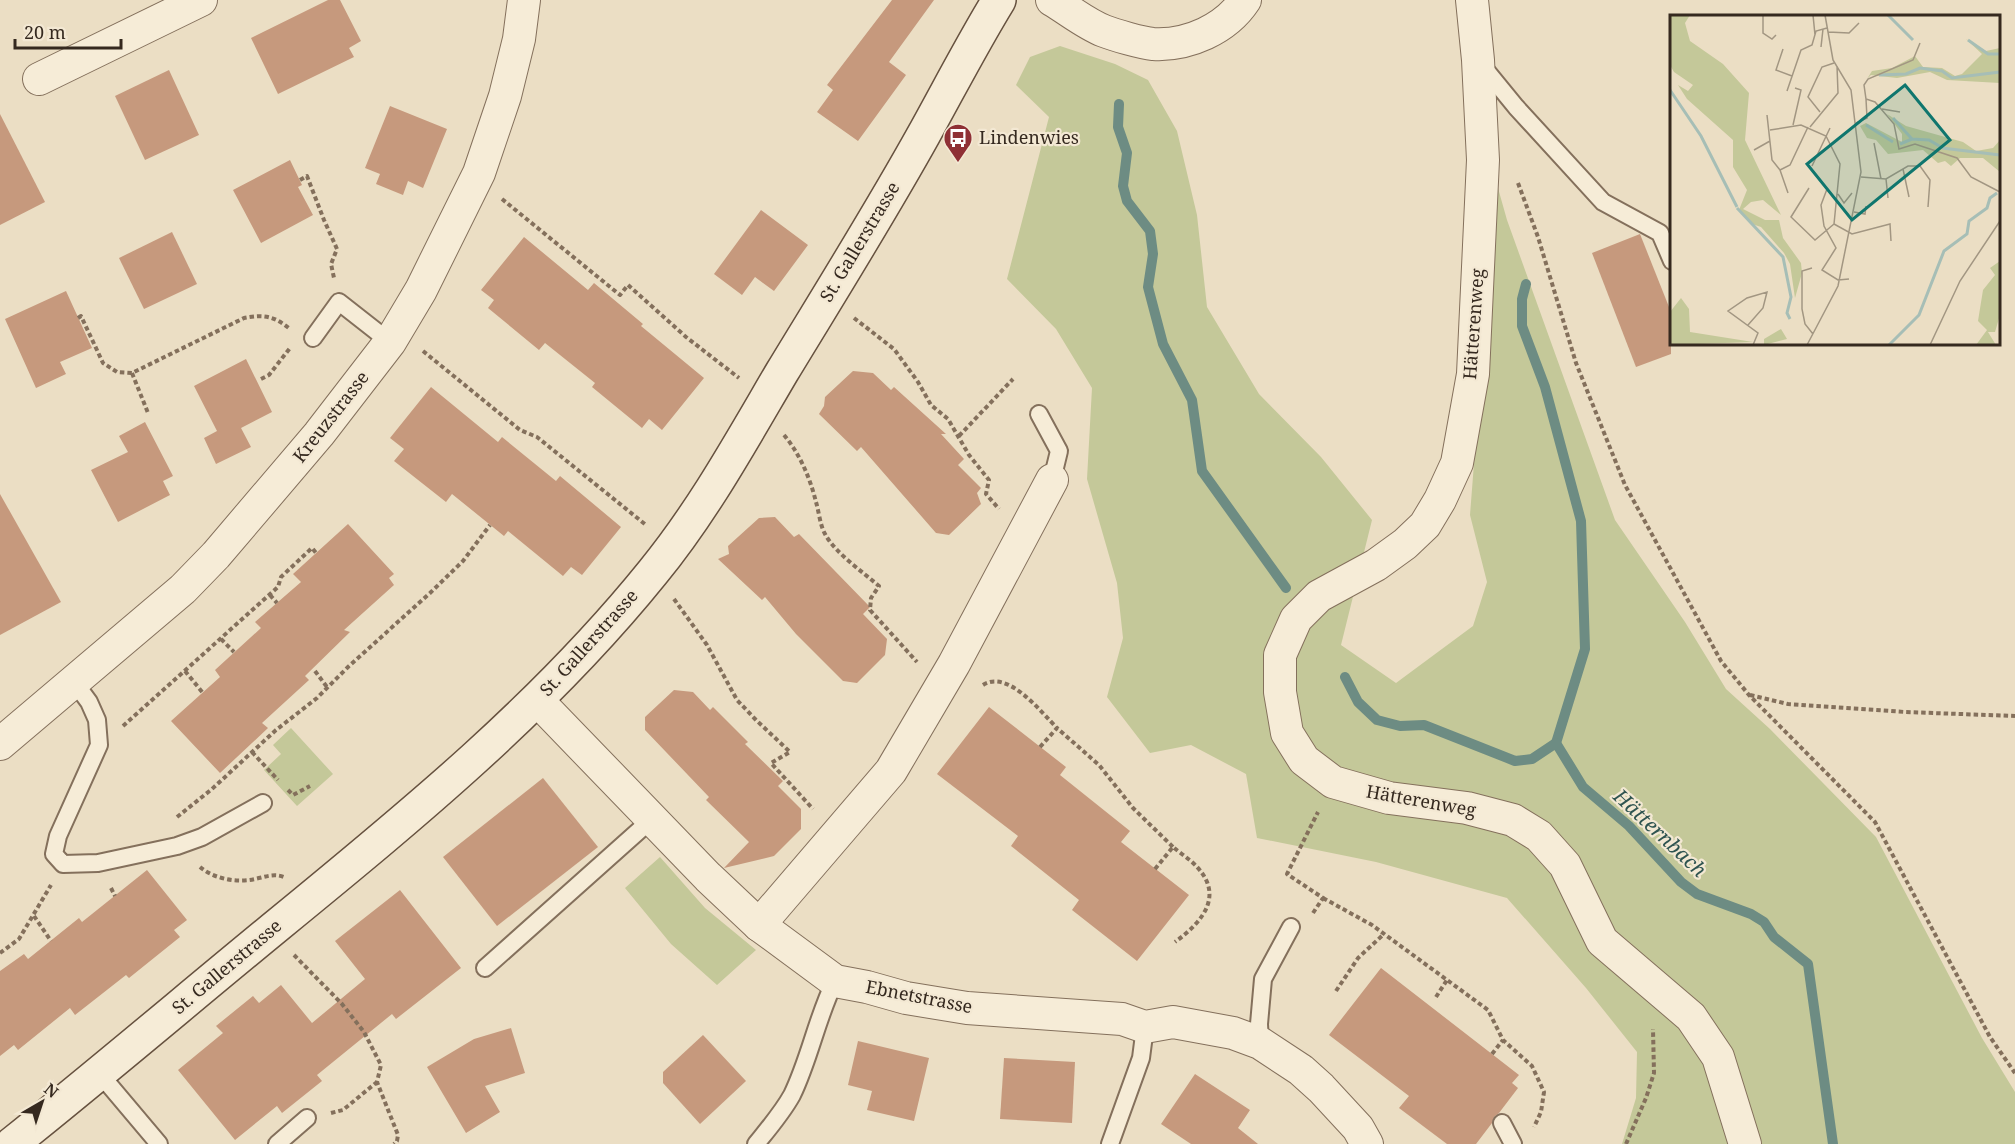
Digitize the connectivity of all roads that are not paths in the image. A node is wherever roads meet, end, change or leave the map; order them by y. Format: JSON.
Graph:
{"nodes":[{"id":1,"x":201,"y":0,"type":"edge"},
{"id":2,"x":524,"y":0,"type":"edge"},
{"id":3,"x":999,"y":0,"type":"edge"},
{"id":4,"x":1052,"y":0,"type":"edge"},
{"id":5,"x":1245,"y":0,"type":"edge"},
{"id":6,"x":1472,"y":0,"type":"edge"},
{"id":7,"x":1478,"y":60,"type":"junction"},
{"id":8,"x":39,"y":79,"type":"dead end"},
{"id":9,"x":1670,"y":258,"type":"edge"},
{"id":10,"x":395,"y":334,"type":"junction"},
{"id":11,"x":305,"y":336,"type":"road end"},
{"id":12,"x":1039,"y":414,"type":"dead end"},
{"id":13,"x":1052,"y":480,"type":"joint"},
{"id":14,"x":75,"y":683,"type":"junction"},
{"id":15,"x":537,"y":700,"type":"junction"},
{"id":16,"x":0,"y":744,"type":"edge"},
{"id":17,"x":263,"y":803,"type":"dead end"},
{"id":18,"x":652,"y":819,"type":"junction"},
{"id":19,"x":759,"y":925,"type":"junction"},
{"id":20,"x":1291,"y":927,"type":"road end"},
{"id":21,"x":485,"y":968,"type":"dead end"},
{"id":22,"x":835,"y":981,"type":"junction"},
{"id":23,"x":1145,"y":1027,"type":"junction"},
{"id":24,"x":1260,"y":1043,"type":"junction"},
{"id":25,"x":100,"y":1074,"type":"junction"},
{"id":26,"x":307,"y":1118,"type":"road end"},
{"id":27,"x":1502,"y":1123,"type":"dead end"},
{"id":28,"x":12,"y":1144,"type":"edge"},
{"id":29,"x":159,"y":1144,"type":"edge"},
{"id":30,"x":277,"y":1144,"type":"edge"},
{"id":31,"x":756,"y":1144,"type":"edge"},
{"id":32,"x":1110,"y":1144,"type":"edge"},
{"id":33,"x":1367,"y":1144,"type":"edge"},
{"id":34,"x":1514,"y":1144,"type":"edge"},
{"id":35,"x":1745,"y":1144,"type":"edge"}],
"edges":[{"from":1,"to":8,"type":"street"},
{"from":2,"to":10,"type":"street","name":"Kreuzstrasse"},
{"from":3,"to":15,"type":"street","name":"St. Gallerstrasse"},
{"from":4,"to":5,"type":"street"},
{"from":6,"to":7,"type":"street","name":"Hätterenweg"},
{"from":7,"to":9,"type":"lane"},
{"from":7,"to":35,"type":"street","name":"Hätterenweg"},
{"from":10,"to":11,"type":"lane"},
{"from":10,"to":14,"type":"street","name":"Kreuzstrasse"},
{"from":12,"to":13,"type":"lane"},
{"from":13,"to":19,"type":"street"},
{"from":14,"to":16,"type":"street","name":"Kreuzstrasse"},
{"from":14,"to":17,"type":"lane"},
{"from":15,"to":18,"type":"street","name":"Ebnetstrasse"},
{"from":15,"to":25,"type":"street","name":"St. Gallerstrasse"},
{"from":18,"to":19,"type":"street","name":"Ebnetstrasse"},
{"from":18,"to":21,"type":"lane"},
{"from":19,"to":22,"type":"street","name":"Ebnetstrasse"},
{"from":20,"to":24,"type":"lane"},
{"from":22,"to":23,"type":"street","name":"Ebnetstrasse"},
{"from":22,"to":31,"type":"lane"},
{"from":23,"to":24,"type":"street","name":"Ebnetstrasse"},
{"from":23,"to":32,"type":"lane"},
{"from":24,"to":33,"type":"street","name":"Ebnetstrasse"},
{"from":25,"to":28,"type":"street","name":"St. Gallerstrasse"},
{"from":25,"to":29,"type":"lane"},
{"from":26,"to":30,"type":"lane"},
{"from":27,"to":34,"type":"lane"}]}
